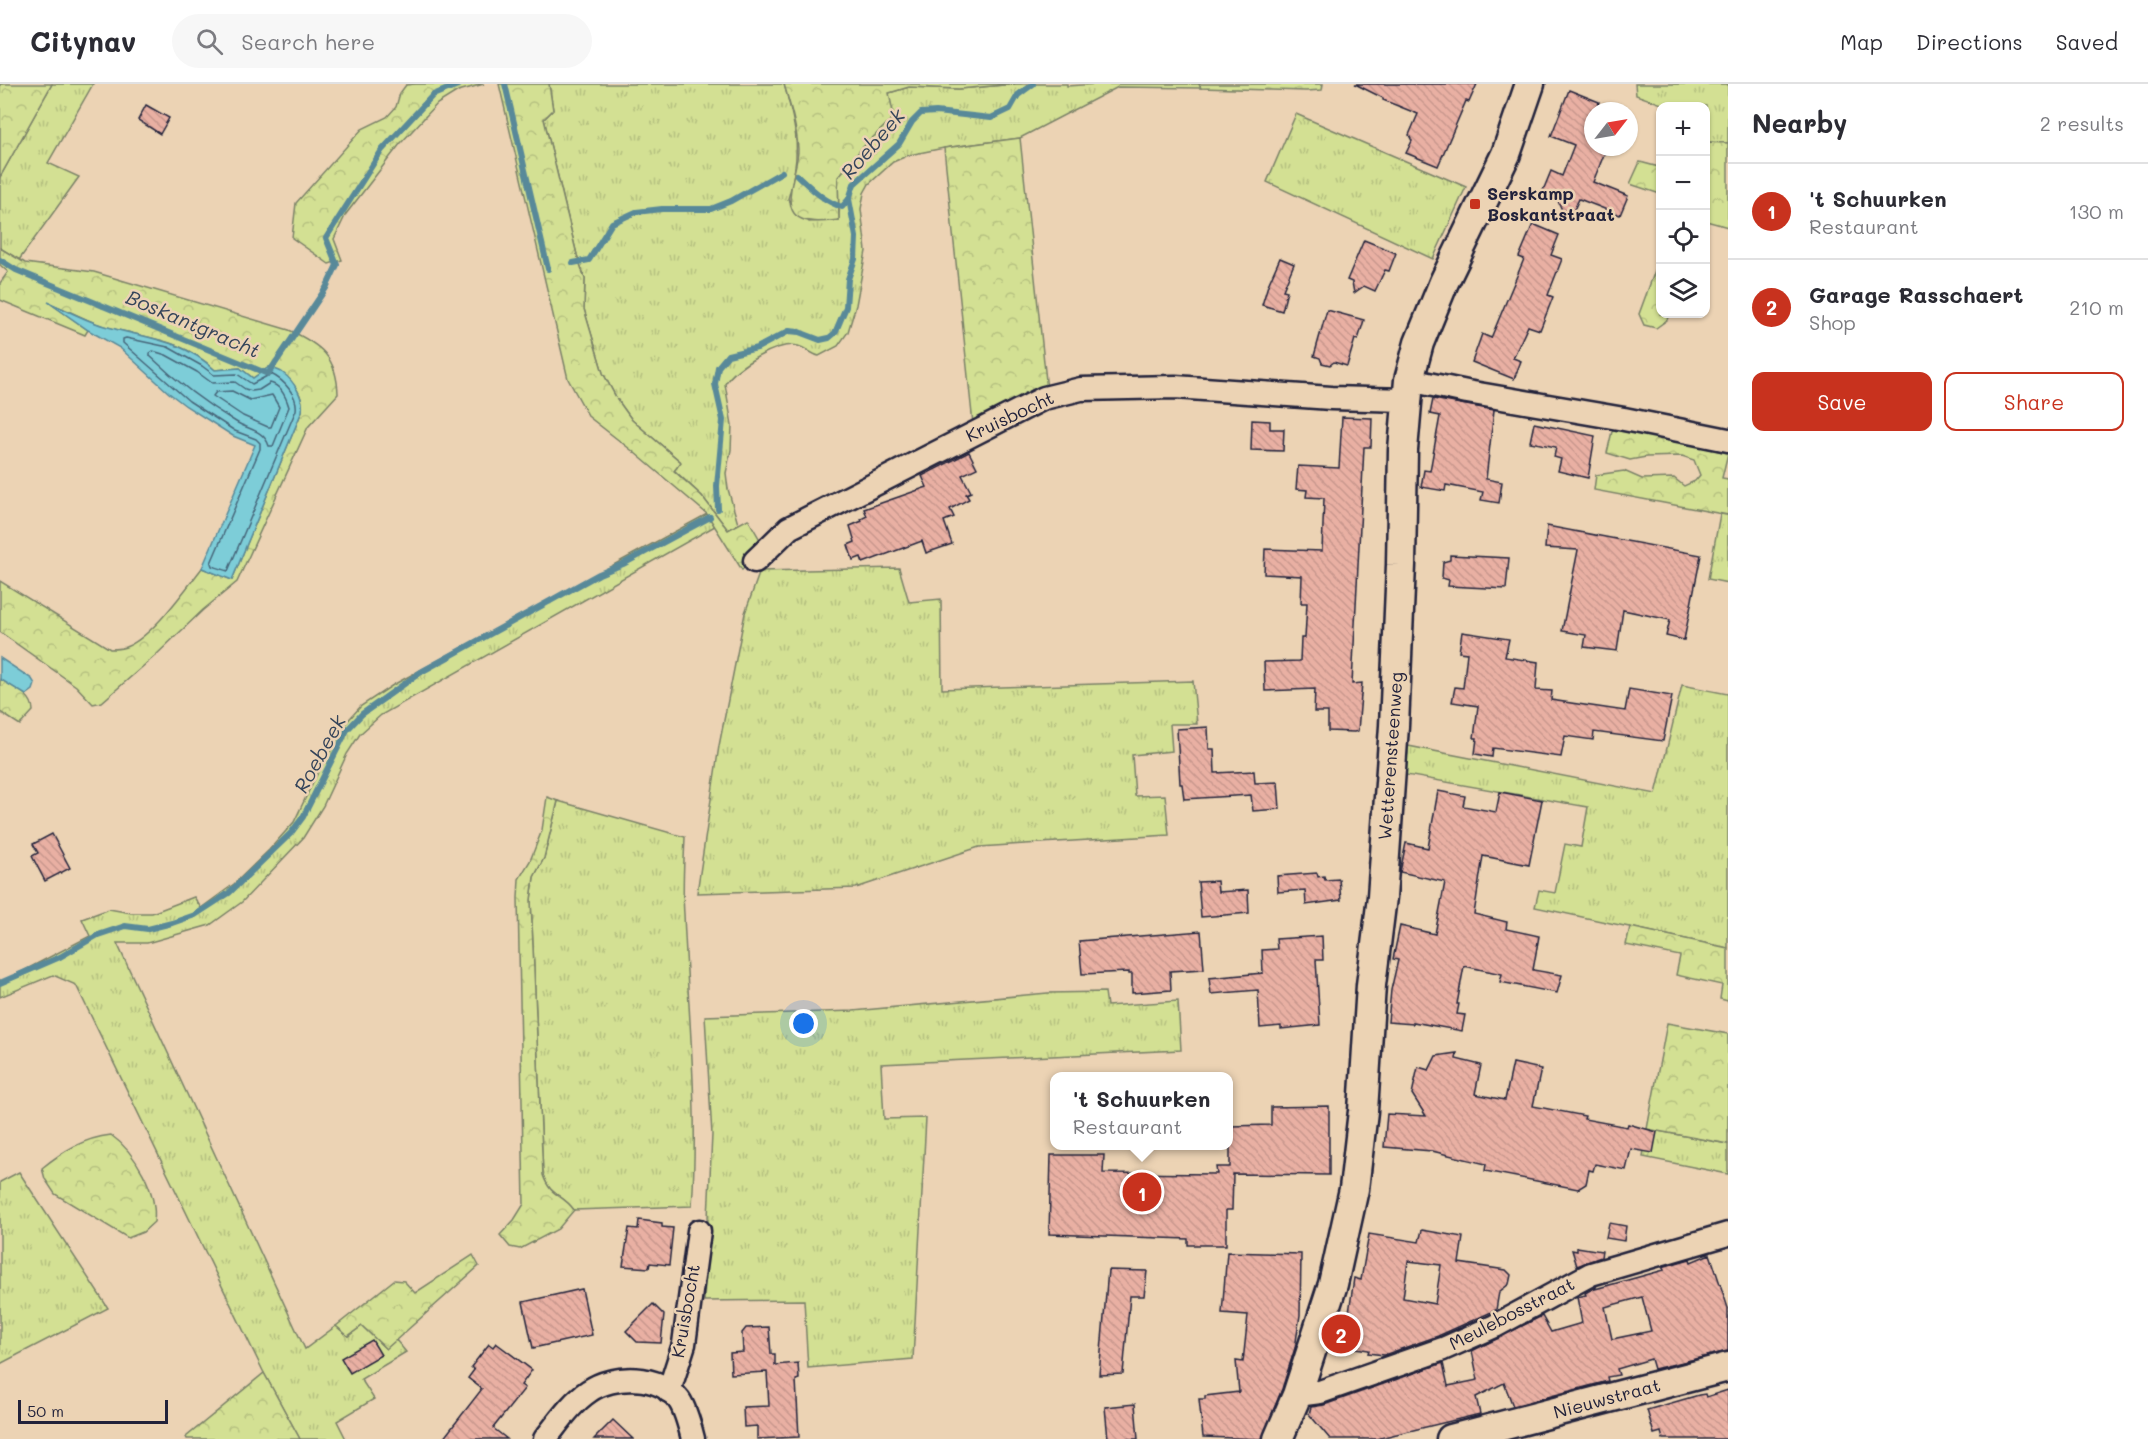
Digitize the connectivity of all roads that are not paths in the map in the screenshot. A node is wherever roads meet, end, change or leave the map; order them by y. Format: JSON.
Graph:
{"nodes":[{"id":1,"x":1530,"y":84,"type":"edge"},
{"id":2,"x":1407,"y":390,"type":"junction"},
{"id":3,"x":1728,"y":440,"type":"edge"},
{"id":4,"x":755,"y":561,"type":"dead end"},
{"id":5,"x":699,"y":1231,"type":"dead end"},
{"id":6,"x":1728,"y":1234,"type":"edge"},
{"id":7,"x":1728,"y":1367,"type":"edge"},
{"id":8,"x":669,"y":1391,"type":"junction"},
{"id":9,"x":1297,"y":1395,"type":"junction"},
{"id":10,"x":545,"y":1439,"type":"edge"},
{"id":11,"x":693,"y":1439,"type":"edge"},
{"id":12,"x":1278,"y":1439,"type":"edge"},
{"id":13,"x":1451,"y":1439,"type":"edge"}],
"edges":[{"from":1,"to":2,"type":"street","name":"Wetterensteenweg"},
{"from":2,"to":3,"type":"street","name":"Kruisbocht"},
{"from":2,"to":4,"type":"street","name":"Kruisbocht"},
{"from":2,"to":9,"type":"street","name":"Wetterensteenweg"},
{"from":5,"to":8,"type":"street","name":"Kruisbocht"},
{"from":6,"to":9,"type":"street","name":"Meulebosstraat"},
{"from":7,"to":13,"type":"street","name":"Nieuwstraat"},
{"from":8,"to":10,"type":"street"},
{"from":8,"to":11,"type":"street"},
{"from":9,"to":12,"type":"street","name":"Wetterensteenweg"}]}
